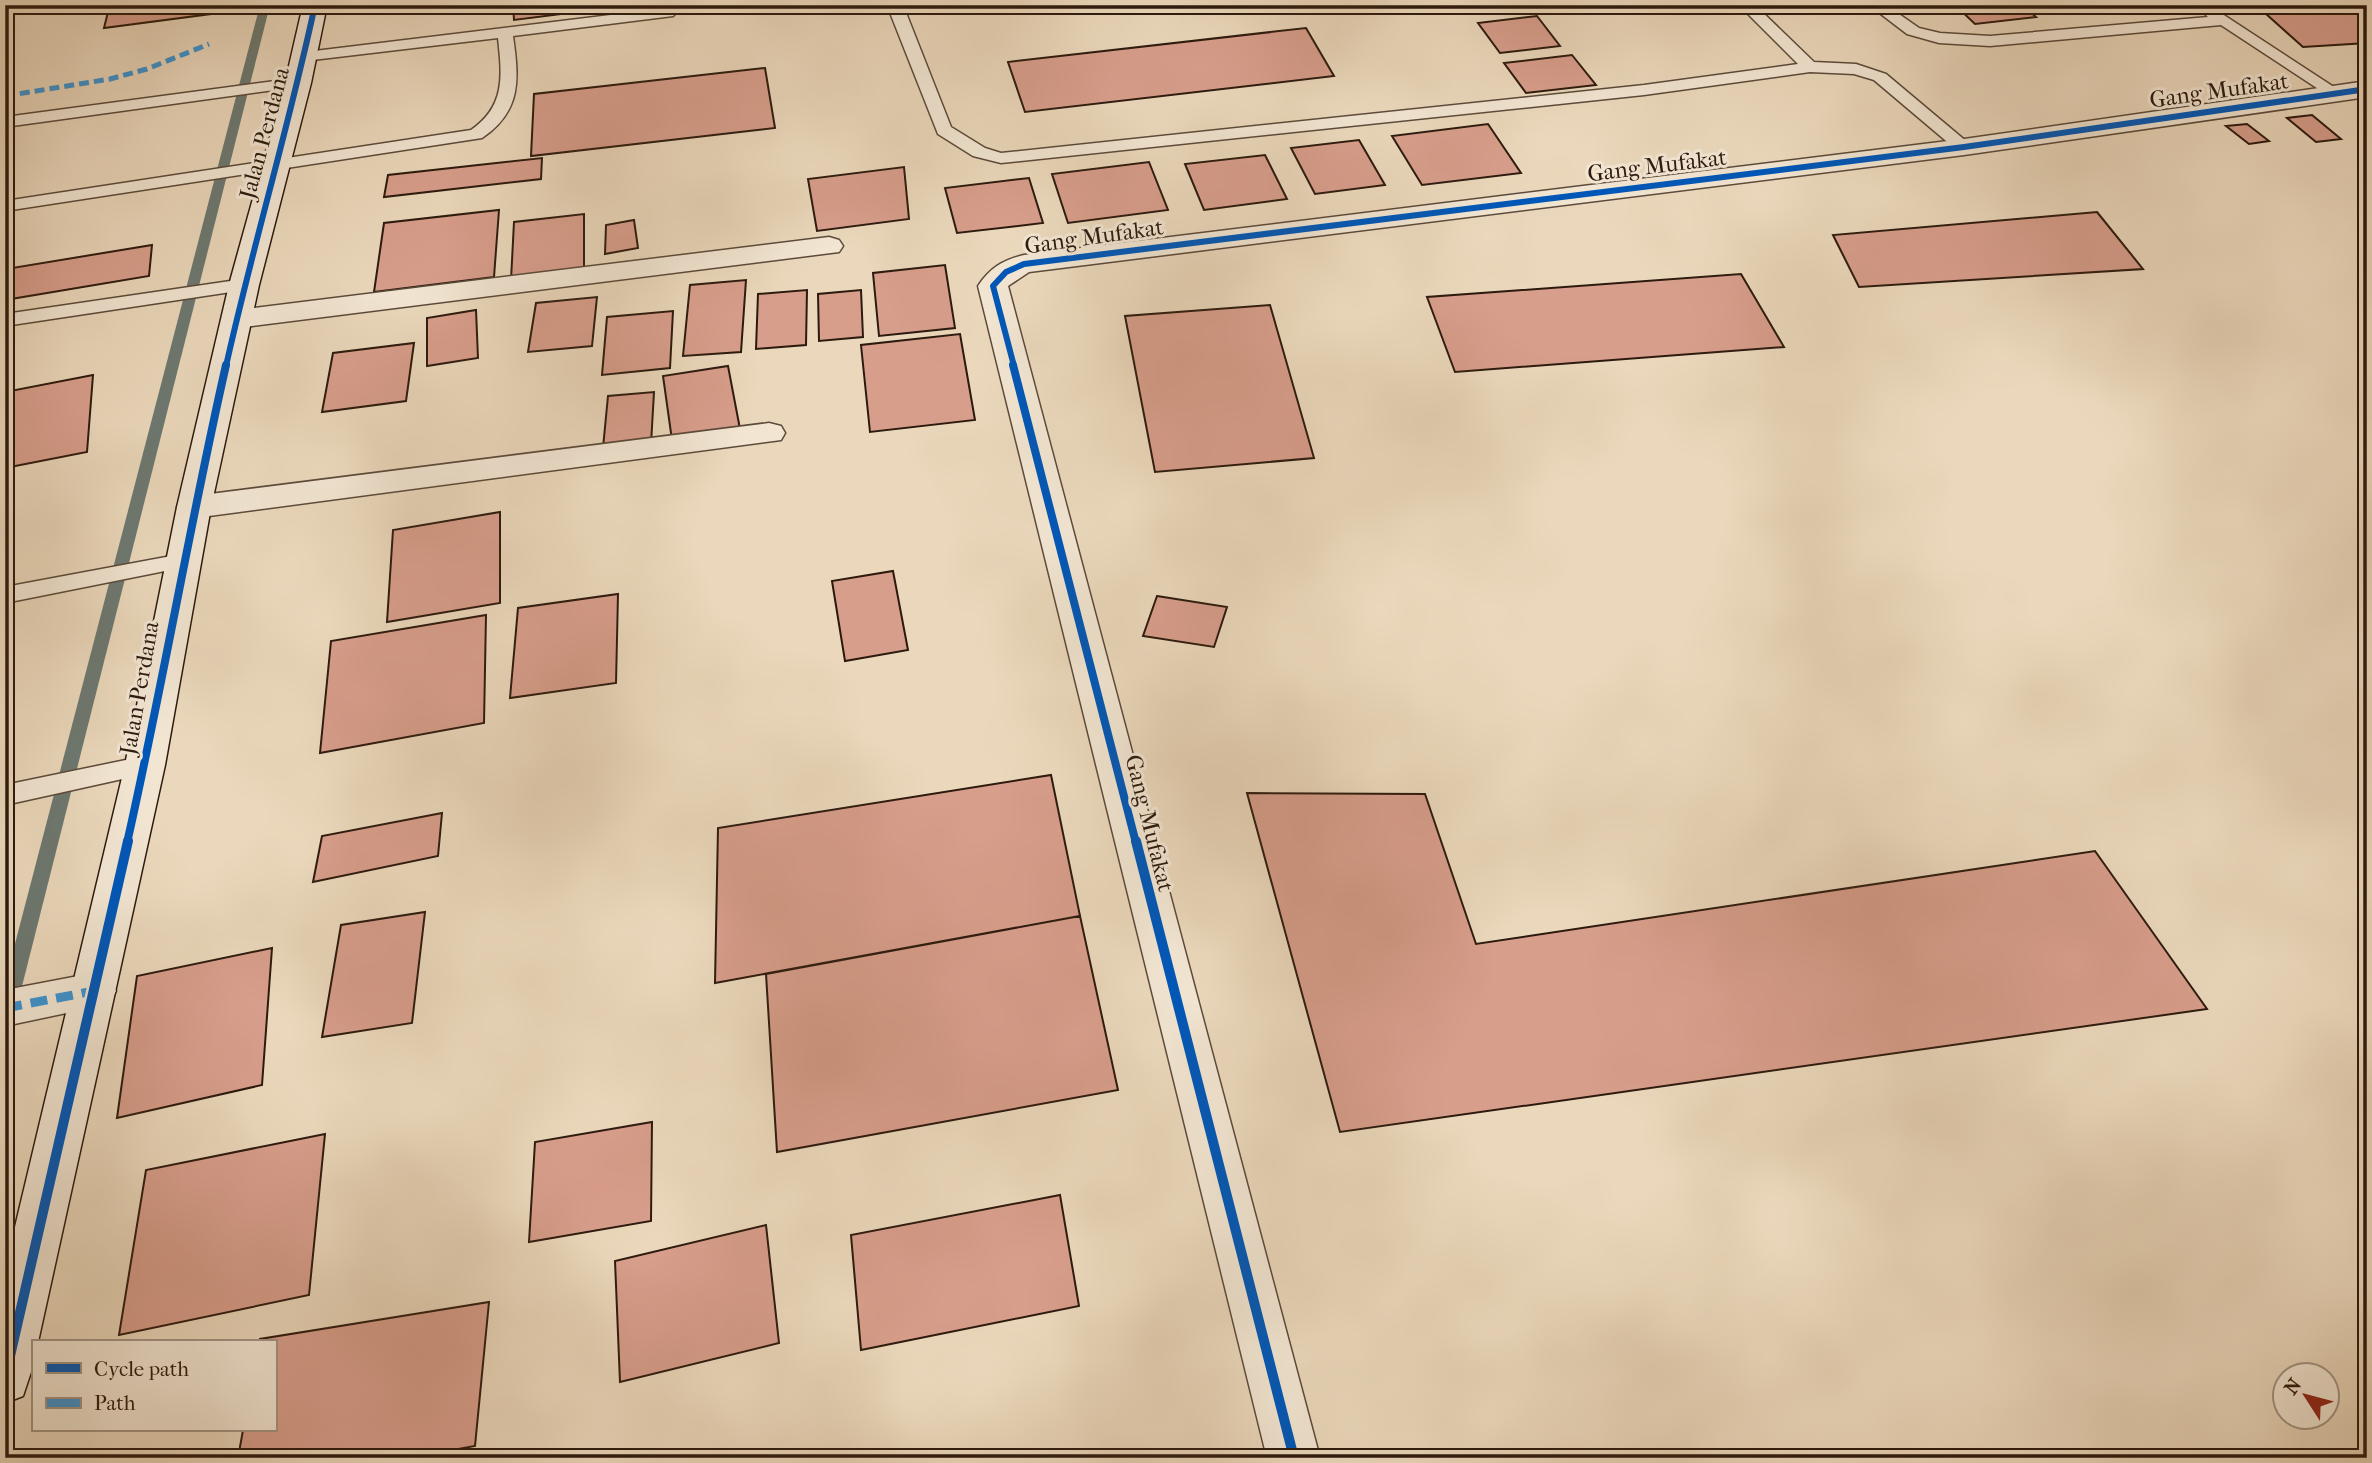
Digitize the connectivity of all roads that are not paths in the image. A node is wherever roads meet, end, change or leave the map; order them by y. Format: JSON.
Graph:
{"nodes":[{"id":1,"x":315,"y":5,"type":"edge"},
{"id":2,"x":895,"y":5,"type":"edge"},
{"id":3,"x":1745,"y":5,"type":"edge"},
{"id":4,"x":1876,"y":5,"type":"edge"},
{"id":5,"x":2202,"y":5,"type":"edge"},
{"id":6,"x":668,"y":13,"type":"dead end"},
{"id":7,"x":2223,"y":20,"type":"junction"},
{"id":8,"x":505,"y":32,"type":"junction"},
{"id":9,"x":1810,"y":67,"type":"junction"},
{"id":10,"x":291,"y":75,"type":"junction"},
{"id":11,"x":2367,"y":89,"type":"edge"},
{"id":12,"x":2335,"y":93,"type":"junction"},
{"id":13,"x":5,"y":122,"type":"edge"},
{"id":14,"x":1964,"y":147,"type":"junction"},
{"id":15,"x":262,"y":168,"type":"junction"},
{"id":16,"x":5,"y":206,"type":"edge"},
{"id":17,"x":829,"y":246,"type":"dead end"},
{"id":18,"x":233,"y":297,"type":"junction"},
{"id":19,"x":5,"y":320,"type":"edge"},
{"id":20,"x":769,"y":433,"type":"dead end"},
{"id":21,"x":194,"y":507,"type":"junction"},
{"id":22,"x":182,"y":561,"type":"junction"},
{"id":23,"x":5,"y":595,"type":"edge"},
{"id":24,"x":145,"y":765,"type":"junction"},
{"id":25,"x":5,"y":794,"type":"edge"},
{"id":26,"x":93,"y":991,"type":"junction"},
{"id":27,"x":23,"y":1005,"type":"edge"},
{"id":28,"x":14,"y":1300,"type":"edge"},
{"id":29,"x":5,"y":1378,"type":"edge"},
{"id":30,"x":1294,"y":1458,"type":"edge"}],
"edges":[{"from":1,"to":10,"type":"street","name":"Jalan Perdana"},
{"from":2,"to":9,"type":"lane"},
{"from":3,"to":9,"type":"lane"},
{"from":4,"to":7,"type":"lane"},
{"from":5,"to":7,"type":"lane"},
{"from":6,"to":8,"type":"lane"},
{"from":7,"to":12,"type":"lane"},
{"from":8,"to":10,"type":"lane"},
{"from":8,"to":15,"type":"lane"},
{"from":9,"to":14,"type":"lane"},
{"from":10,"to":13,"type":"lane"},
{"from":10,"to":15,"type":"street","name":"Jalan Perdana"},
{"from":11,"to":12,"type":"street","name":"Gang Mufakat"},
{"from":12,"to":14,"type":"street","name":"Gang Mufakat"},
{"from":14,"to":30,"type":"street","name":"Gang Mufakat"},
{"from":15,"to":16,"type":"lane"},
{"from":15,"to":18,"type":"street","name":"Jalan Perdana"},
{"from":17,"to":18,"type":"street"},
{"from":18,"to":19,"type":"lane"},
{"from":18,"to":21,"type":"street","name":"Jalan Perdana"},
{"from":20,"to":21,"type":"street"},
{"from":21,"to":22,"type":"street","name":"Jalan Perdana"},
{"from":22,"to":23,"type":"lane"},
{"from":22,"to":24,"type":"street","name":"Jalan Perdana"},
{"from":24,"to":25,"type":"lane"},
{"from":24,"to":26,"type":"street","name":"Jalan Perdana"},
{"from":26,"to":27,"type":"street"},
{"from":26,"to":28,"type":"street","name":"Jalan Perdana"},
{"from":28,"to":29,"type":"street","name":"Jalan Perdana"}]}
